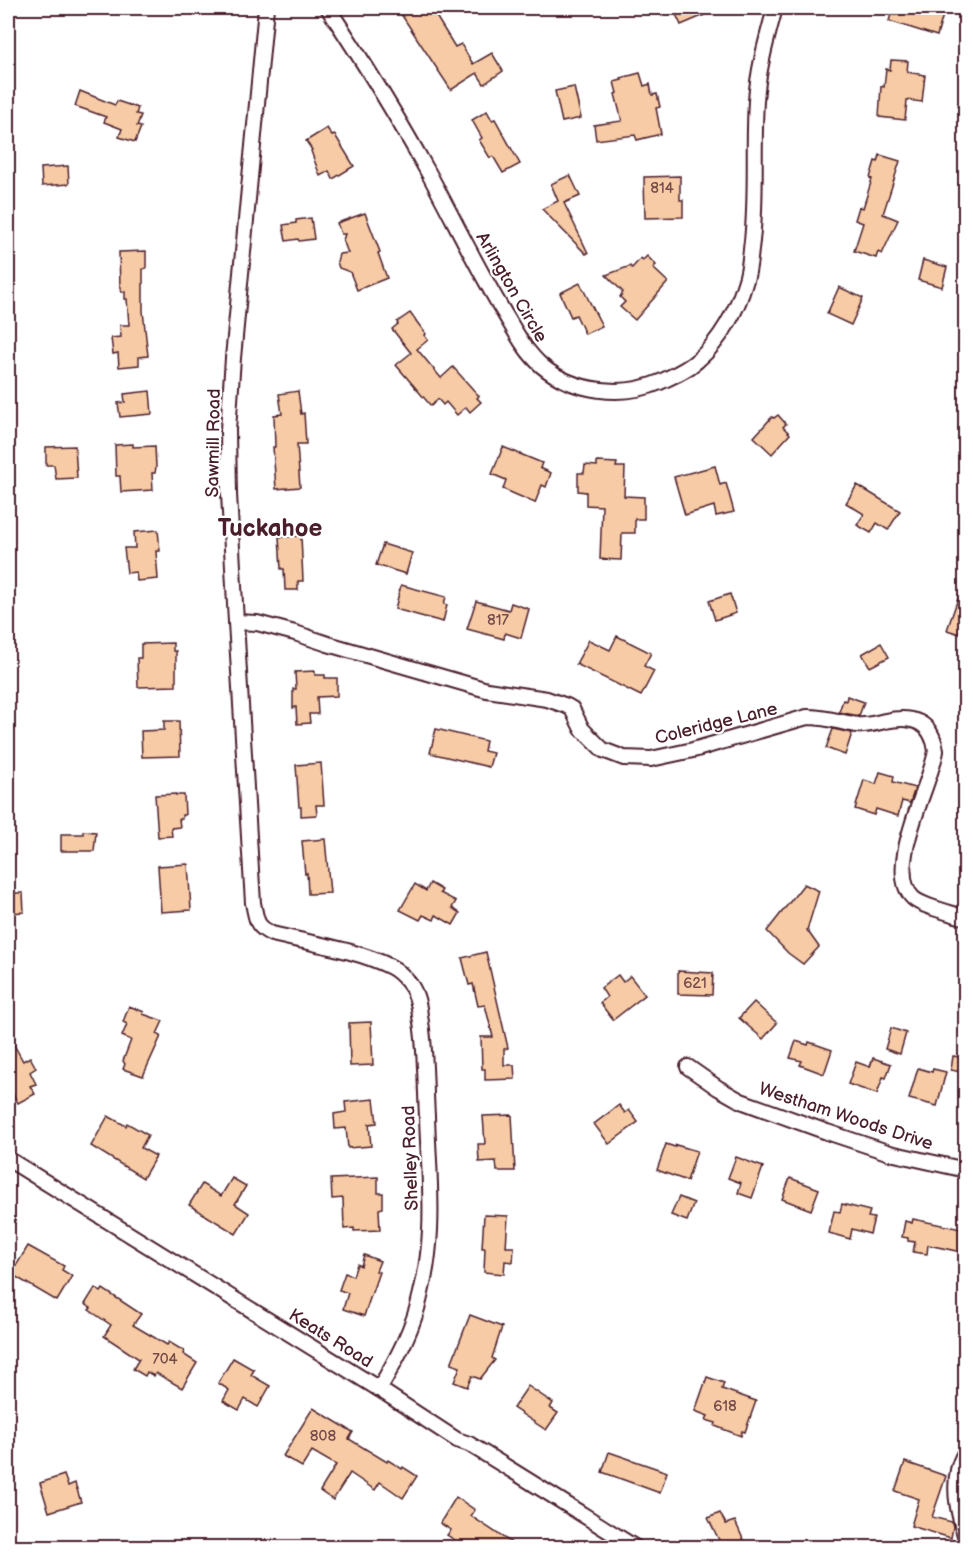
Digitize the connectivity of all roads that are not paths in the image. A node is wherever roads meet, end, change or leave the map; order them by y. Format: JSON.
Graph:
{"nodes":[{"id":1,"x":266,"y":8,"type":"edge"},
{"id":2,"x":328,"y":8,"type":"edge"},
{"id":3,"x":775,"y":8,"type":"edge"},
{"id":4,"x":236,"y":622,"type":"junction"},
{"id":5,"x":966,"y":918,"type":"edge"},
{"id":6,"x":352,"y":954,"type":"joint"},
{"id":7,"x":688,"y":1067,"type":"dead end"},
{"id":8,"x":8,"y":1159,"type":"edge"},
{"id":9,"x":966,"y":1170,"type":"edge"},
{"id":10,"x":380,"y":1389,"type":"junction"},
{"id":11,"x":966,"y":1452,"type":"edge"},
{"id":12,"x":966,"y":1539,"type":"edge"},
{"id":13,"x":636,"y":1548,"type":"edge"}],
"edges":[{"from":1,"to":4,"type":"street","name":"Sawmill Road"},
{"from":2,"to":3,"type":"street","name":"Arlington Circle"},
{"from":4,"to":5,"type":"street","name":"Coleridge Lane"},
{"from":4,"to":6,"type":"street","name":"Sawmill Road"},
{"from":6,"to":10,"type":"street","name":"Shelley Road"},
{"from":7,"to":9,"type":"street","name":"Westham Woods Drive"},
{"from":8,"to":10,"type":"street","name":"Keats Road"},
{"from":10,"to":13,"type":"street","name":"Keats Road"},
{"from":11,"to":12,"type":"street"}]}
